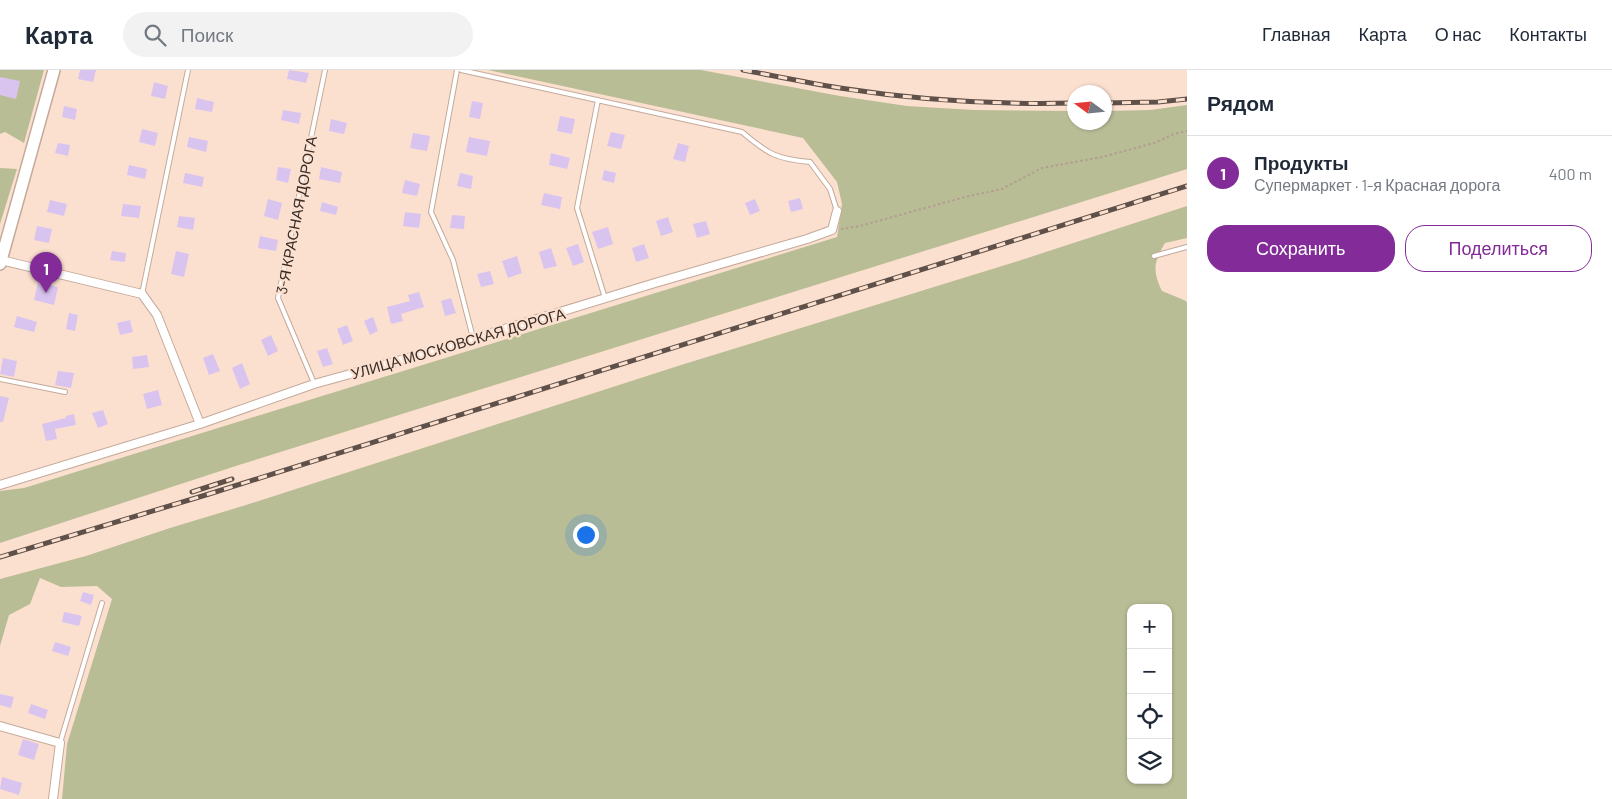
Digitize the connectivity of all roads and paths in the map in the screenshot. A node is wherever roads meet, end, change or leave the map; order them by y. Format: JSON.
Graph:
{"nodes":[{"id":1,"x":54,"y":70,"type":"edge"},
{"id":2,"x":188,"y":70,"type":"edge"},
{"id":3,"x":325,"y":70,"type":"edge"},
{"id":4,"x":459,"y":70,"type":"edge"},
{"id":5,"x":598,"y":100,"type":"junction"},
{"id":6,"x":1187,"y":131,"type":"edge"},
{"id":7,"x":837,"y":211,"type":"joint"},
{"id":8,"x":832,"y":230,"type":"junction"},
{"id":9,"x":1187,"y":247,"type":"edge"},
{"id":10,"x":1154,"y":256,"type":"dead end"},
{"id":11,"x":1,"y":262,"type":"edge"},
{"id":12,"x":142,"y":294,"type":"junction"},
{"id":13,"x":605,"y":298,"type":"junction"},
{"id":14,"x":474,"y":339,"type":"junction"},
{"id":15,"x":0,"y":379,"type":"edge"},
{"id":16,"x":314,"y":384,"type":"junction"},
{"id":17,"x":65,"y":392,"type":"dead end"},
{"id":18,"x":200,"y":424,"type":"junction"},
{"id":19,"x":0,"y":485,"type":"edge"},
{"id":20,"x":102,"y":603,"type":"dead end"},
{"id":21,"x":0,"y":726,"type":"edge"},
{"id":22,"x":60,"y":743,"type":"junction"},
{"id":23,"x":53,"y":799,"type":"edge"}],
"edges":[{"from":1,"to":11,"type":"main road"},
{"from":2,"to":12,"type":"lane"},
{"from":3,"to":16,"type":"lane","name":"3-Я КРАСНАЯ ДОРОГА"},
{"from":4,"to":5,"type":"lane"},
{"from":4,"to":14,"type":"lane"},
{"from":5,"to":7,"type":"lane"},
{"from":5,"to":13,"type":"lane"},
{"from":6,"to":8,"type":"path"},
{"from":7,"to":8,"type":"street"},
{"from":8,"to":13,"type":"street","name":"УЛИЦА МОСКОВСКАЯ ДОРОГА"},
{"from":9,"to":10,"type":"lane"},
{"from":11,"to":12,"type":"street"},
{"from":12,"to":18,"type":"street"},
{"from":13,"to":14,"type":"street","name":"УЛИЦА МОСКОВСКАЯ ДОРОГА"},
{"from":14,"to":16,"type":"street","name":"УЛИЦА МОСКОВСКАЯ ДОРОГА"},
{"from":15,"to":17,"type":"lane"},
{"from":16,"to":18,"type":"street","name":"УЛИЦА МОСКОВСКАЯ ДОРОГА"},
{"from":18,"to":19,"type":"street","name":"УЛИЦА МОСКОВСКАЯ ДОРОГА"},
{"from":20,"to":22,"type":"lane"},
{"from":21,"to":22,"type":"street"},
{"from":22,"to":23,"type":"street"}]}
